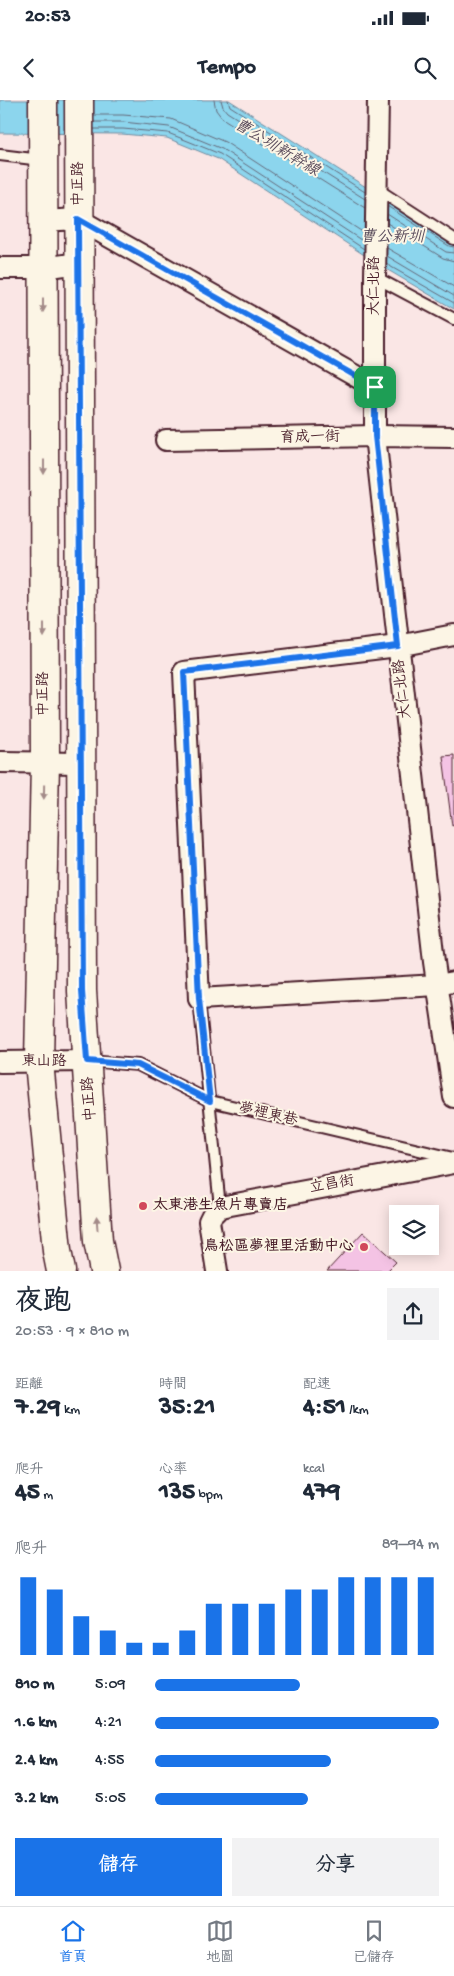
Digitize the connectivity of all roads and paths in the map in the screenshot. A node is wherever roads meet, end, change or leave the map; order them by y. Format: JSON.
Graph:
{"nodes":[{"id":1,"x":43,"y":100,"type":"edge"},
{"id":2,"x":79,"y":100,"type":"edge"},
{"id":3,"x":378,"y":100,"type":"edge"},
{"id":4,"x":42,"y":153,"type":"junction"},
{"id":5,"x":0,"y":155,"type":"edge"},
{"id":6,"x":377,"y":189,"type":"junction"},
{"id":7,"x":78,"y":219,"type":"junction"},
{"id":8,"x":42,"y":221,"type":"junction"},
{"id":9,"x":454,"y":239,"type":"edge"},
{"id":10,"x":79,"y":263,"type":"junction"},
{"id":11,"x":0,"y":268,"type":"edge"},
{"id":12,"x":43,"y":268,"type":"junction"},
{"id":13,"x":375,"y":277,"type":"junction"},
{"id":14,"x":454,"y":319,"type":"edge"},
{"id":15,"x":375,"y":387,"type":"junction"},
{"id":16,"x":375,"y":436,"type":"junction"},
{"id":17,"x":454,"y":437,"type":"edge"},
{"id":18,"x":166,"y":440,"type":"dead end"},
{"id":19,"x":454,"y":635,"type":"edge"},
{"id":20,"x":398,"y":646,"type":"junction"},
{"id":21,"x":0,"y":762,"type":"edge"},
{"id":22,"x":44,"y":762,"type":"junction"},
{"id":23,"x":82,"y":763,"type":"junction"},
{"id":24,"x":446,"y":983,"type":"edge"},
{"id":25,"x":199,"y":999,"type":"junction"},
{"id":26,"x":87,"y":1061,"type":"junction"},
{"id":27,"x":0,"y":1062,"type":"edge"},
{"id":28,"x":39,"y":1062,"type":"junction"},
{"id":29,"x":454,"y":1097,"type":"edge"},
{"id":30,"x":210,"y":1101,"type":"junction"},
{"id":31,"x":454,"y":1158,"type":"edge"},
{"id":32,"x":454,"y":1162,"type":"edge"},
{"id":33,"x":220,"y":1206,"type":"junction"},
{"id":34,"x":61,"y":1271,"type":"edge"},
{"id":35,"x":104,"y":1271,"type":"edge"},
{"id":36,"x":218,"y":1271,"type":"edge"}],
"edges":[{"from":1,"to":4,"type":"main road","name":"中正路"},
{"from":2,"to":7,"type":"main road","name":"中正路"},
{"from":3,"to":6,"type":"street","name":"大仁北路"},
{"from":4,"to":5,"type":"lane"},
{"from":4,"to":8,"type":"main road","name":"中正路"},
{"from":6,"to":9,"type":"lane"},
{"from":6,"to":13,"type":"street","name":"大仁北路"},
{"from":7,"to":8,"type":"street"},
{"from":7,"to":10,"type":"main road","name":"中正路"},
{"from":7,"to":15,"type":"street"},
{"from":8,"to":12,"type":"main road","name":"中正路"},
{"from":10,"to":12,"type":"street"},
{"from":10,"to":23,"type":"main road","name":"中正路"},
{"from":11,"to":12,"type":"street"},
{"from":12,"to":22,"type":"main road","name":"中正路","one_way":true},
{"from":13,"to":14,"type":"lane"},
{"from":13,"to":15,"type":"street","name":"大仁北路"},
{"from":15,"to":16,"type":"street","name":"大仁北路"},
{"from":16,"to":17,"type":"street","name":"育成一街"},
{"from":16,"to":18,"type":"street","name":"育成一街"},
{"from":16,"to":20,"type":"street","name":"大仁北路"},
{"from":19,"to":20,"type":"street"},
{"from":20,"to":24,"type":"street","name":"大仁北路"},
{"from":20,"to":25,"type":"street"},
{"from":21,"to":22,"type":"street"},
{"from":22,"to":23,"type":"street"},
{"from":22,"to":28,"type":"main road","name":"中正路","one_way":true},
{"from":23,"to":26,"type":"main road","name":"中正路"},
{"from":24,"to":25,"type":"street"},
{"from":24,"to":29,"type":"street","name":"大仁北路"},
{"from":25,"to":30,"type":"lane"},
{"from":26,"to":28,"type":"street","name":"東山路"},
{"from":26,"to":30,"type":"lane","name":"夢裡東巷"},
{"from":35,"to":26,"type":"main road","name":"中正路","one_way":true},
{"from":27,"to":28,"type":"street","name":"東山路"},
{"from":28,"to":34,"type":"main road","name":"中正路"},
{"from":30,"to":31,"type":"lane","name":"夢裡東巷"},
{"from":30,"to":33,"type":"lane"},
{"from":32,"to":33,"type":"street","name":"立昌街"},
{"from":33,"to":36,"type":"street"}]}
